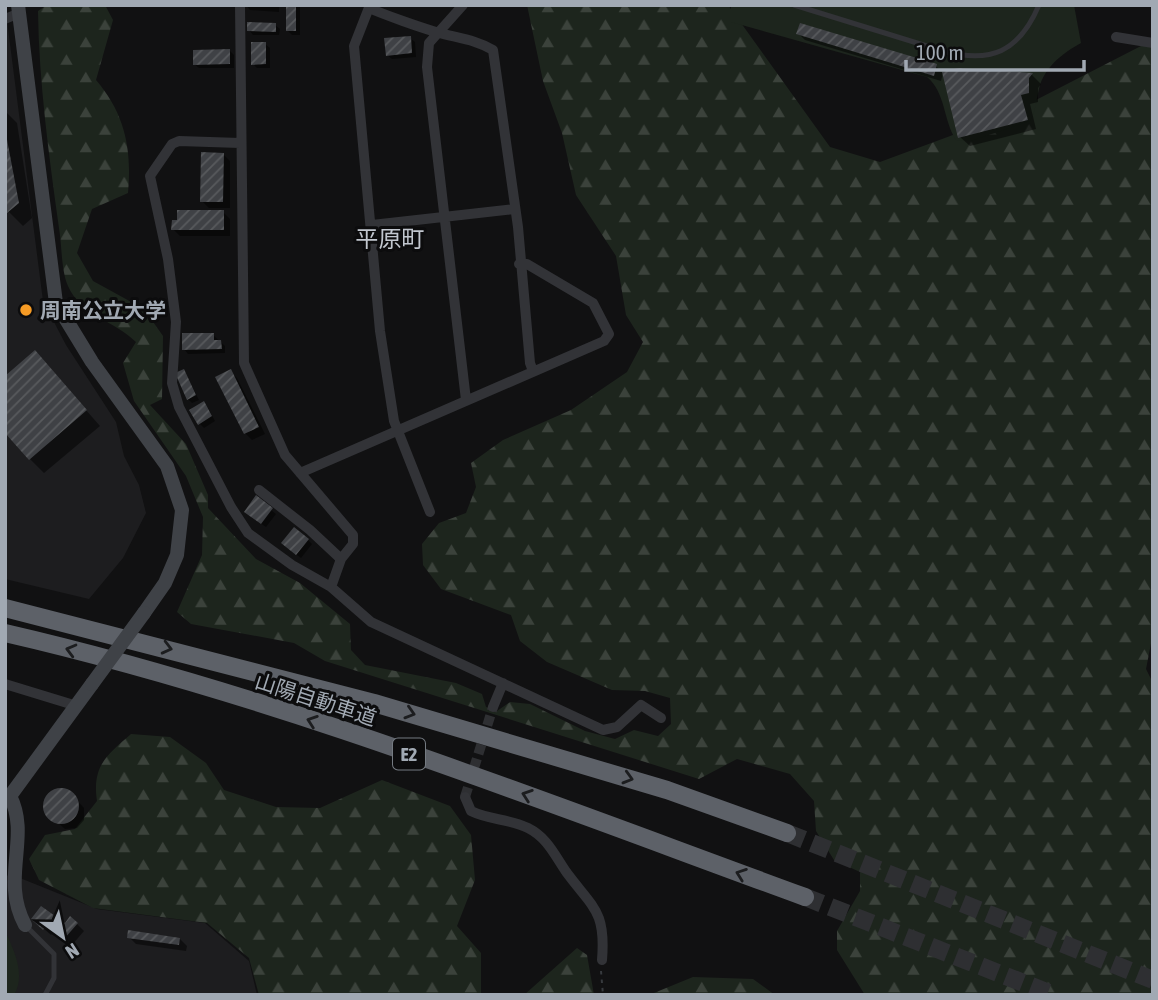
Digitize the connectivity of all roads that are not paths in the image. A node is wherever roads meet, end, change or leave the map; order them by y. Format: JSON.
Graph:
{"nodes":[{"id":1,"x":240,"y":5,"type":"edge"},
{"id":2,"x":463,"y":5,"type":"edge"},
{"id":3,"x":794,"y":5,"type":"edge"},
{"id":4,"x":1039,"y":5,"type":"edge"},
{"id":5,"x":369,"y":6,"type":"edge"},
{"id":6,"x":13,"y":13,"type":"edge"},
{"id":7,"x":436,"y":32,"type":"junction"},
{"id":8,"x":1116,"y":37,"type":"dead end"},
{"id":9,"x":1153,"y":43,"type":"edge"},
{"id":10,"x":240,"y":143,"type":"junction"},
{"id":11,"x":514,"y":209,"type":"junction"},
{"id":12,"x":443,"y":217,"type":"junction"},
{"id":13,"x":372,"y":225,"type":"junction"},
{"id":14,"x":519,"y":264,"type":"junction"},
{"id":15,"x":533,"y":371,"type":"junction"},
{"id":16,"x":466,"y":400,"type":"junction"},
{"id":17,"x":396,"y":431,"type":"junction"},
{"id":18,"x":300,"y":472,"type":"junction"},
{"id":19,"x":259,"y":490,"type":"dead end"},
{"id":20,"x":429,"y":512,"type":"dead end"},
{"id":21,"x":341,"y":559,"type":"junction"},
{"id":22,"x":331,"y":587,"type":"junction"},
{"id":23,"x":5,"y":608,"type":"edge"},
{"id":24,"x":5,"y":633,"type":"edge"},
{"id":25,"x":5,"y":684,"type":"edge"},
{"id":26,"x":503,"y":684,"type":"junction"},
{"id":27,"x":76,"y":706,"type":"junction"},
{"id":28,"x":492,"y":707,"type":"tunnel mouth"},
{"id":29,"x":661,"y":718,"type":"dead end"},
{"id":30,"x":465,"y":797,"type":"dead end"},
{"id":31,"x":8,"y":798,"type":"edge"},
{"id":32,"x":788,"y":833,"type":"tunnel mouth"},
{"id":33,"x":805,"y":897,"type":"tunnel mouth"},
{"id":34,"x":25,"y":925,"type":"joint"},
{"id":35,"x":602,"y":960,"type":"road end"},
{"id":36,"x":45,"y":995,"type":"edge"}],
"edges":[{"from":1,"to":10,"type":"street"},
{"from":2,"to":7,"type":"street"},
{"from":3,"to":4,"type":"lane"},
{"from":5,"to":7,"type":"street"},
{"from":5,"to":13,"type":"street"},
{"from":6,"to":27,"type":"street","bridge":true},
{"from":7,"to":11,"type":"street"},
{"from":7,"to":12,"type":"street"},
{"from":8,"to":9,"type":"street"},
{"from":10,"to":18,"type":"street"},
{"from":10,"to":22,"type":"street"},
{"from":11,"to":12,"type":"street"},
{"from":11,"to":14,"type":"street"},
{"from":12,"to":13,"type":"street"},
{"from":12,"to":16,"type":"street"},
{"from":13,"to":17,"type":"street"},
{"from":14,"to":15,"type":"street"},
{"from":14,"to":15,"type":"street"},
{"from":15,"to":16,"type":"street"},
{"from":16,"to":17,"type":"street"},
{"from":17,"to":18,"type":"street"},
{"from":17,"to":20,"type":"street"},
{"from":18,"to":21,"type":"street"},
{"from":19,"to":21,"type":"street"},
{"from":21,"to":22,"type":"street"},
{"from":22,"to":26,"type":"street"},
{"from":23,"to":32,"type":"highway","name":"山陽自動車道","number":"E2","one_way":true},
{"from":33,"to":24,"type":"highway","name":"山陽自動車道","number":"E2","one_way":true},
{"from":25,"to":27,"type":"street"},
{"from":26,"to":28,"type":"street"},
{"from":26,"to":29,"type":"street"},
{"from":27,"to":31,"type":"street"},
{"from":30,"to":35,"type":"street"},
{"from":31,"to":34,"type":"street"},
{"from":34,"to":36,"type":"lane"}]}
